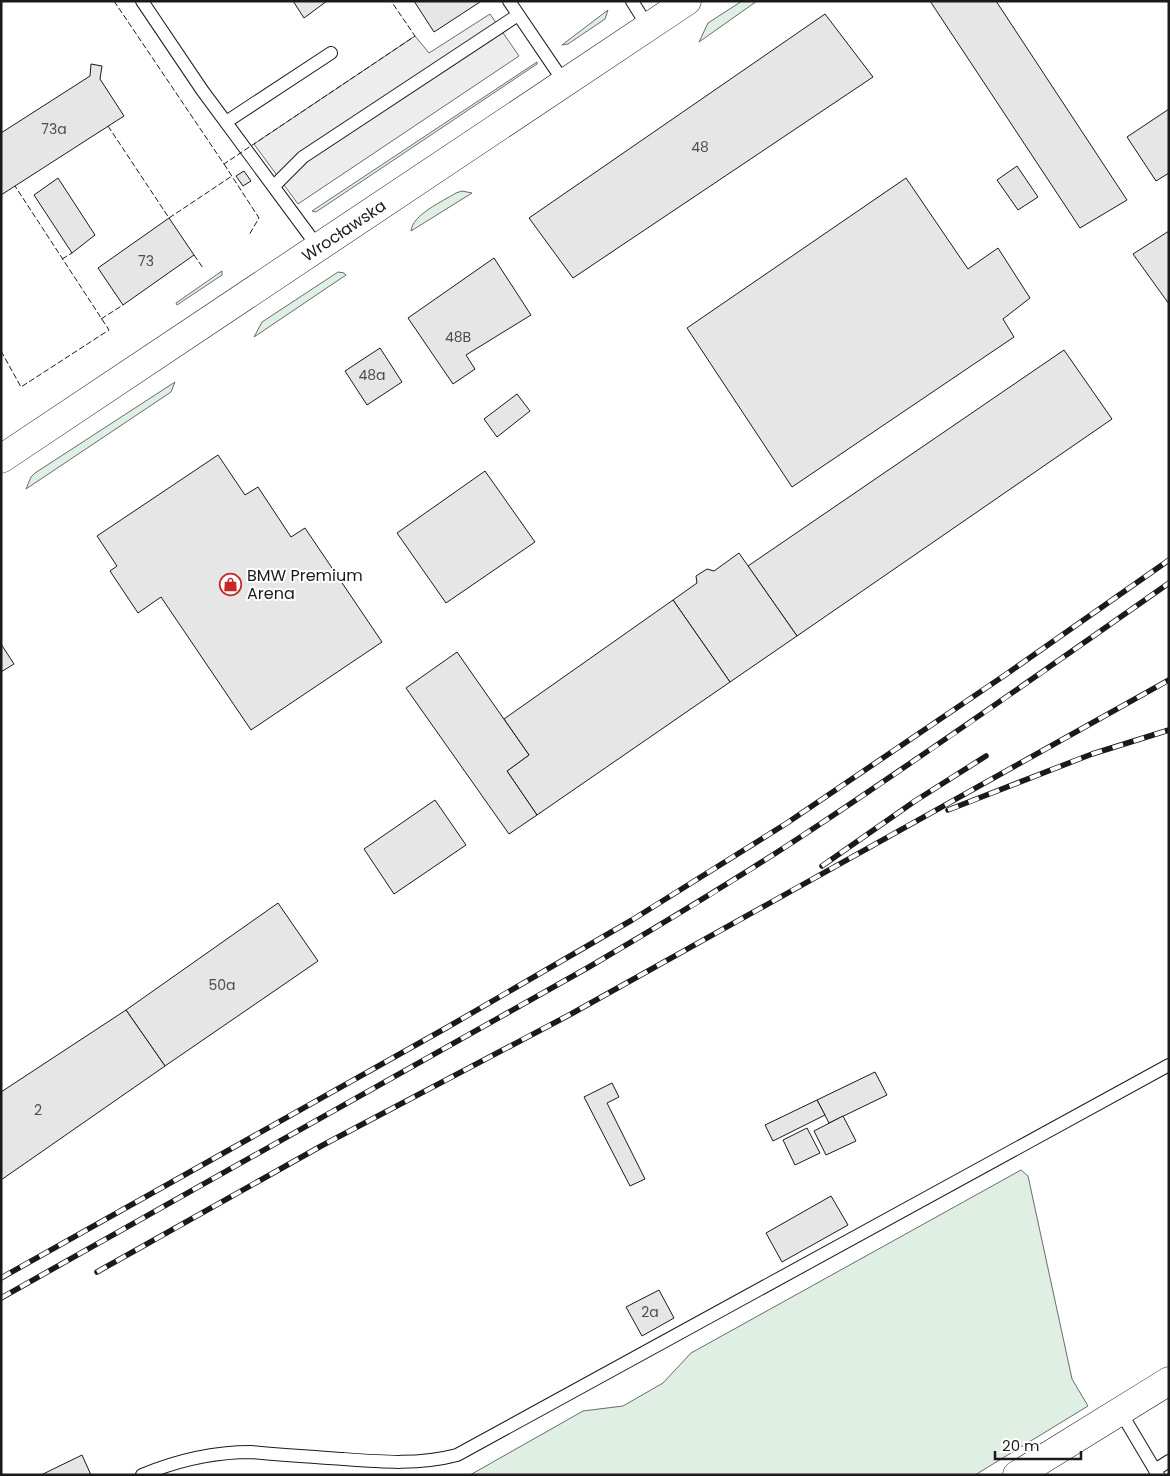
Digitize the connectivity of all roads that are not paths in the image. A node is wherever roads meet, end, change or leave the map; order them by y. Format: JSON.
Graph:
{"nodes":[{"id":1,"x":142,"y":1,"type":"edge"},
{"id":2,"x":509,"y":1,"type":"edge"},
{"id":3,"x":632,"y":1,"type":"edge"},
{"id":4,"x":687,"y":1,"type":"edge"},
{"id":5,"x":518,"y":15,"type":"junction"},
{"id":6,"x":648,"y":27,"type":"junction"},
{"id":7,"x":331,"y":53,"type":"dead end"},
{"id":8,"x":564,"y":82,"type":"junction"},
{"id":9,"x":226,"y":122,"type":"junction"},
{"id":10,"x":274,"y":186,"type":"junction"},
{"id":11,"x":318,"y":247,"type":"junction"},
{"id":12,"x":1,"y":459,"type":"edge"},
{"id":13,"x":1169,"y":1065,"type":"edge"},
{"id":14,"x":1169,"y":1381,"type":"edge"},
{"id":15,"x":1120,"y":1412,"type":"junction"},
{"id":16,"x":1169,"y":1461,"type":"edge"},
{"id":17,"x":1156,"y":1472,"type":"edge"},
{"id":18,"x":142,"y":1475,"type":"edge"},
{"id":19,"x":1017,"y":1475,"type":"edge"}],
"edges":[{"from":1,"to":9,"type":"lane"},
{"from":2,"to":5,"type":"lane"},
{"from":3,"to":6,"type":"lane"},
{"from":4,"to":6,"type":"street","name":"Wrocławska"},
{"from":5,"to":8,"type":"lane"},
{"from":5,"to":10,"type":"lane"},
{"from":6,"to":8,"type":"street","name":"Wrocławska"},
{"from":7,"to":9,"type":"lane"},
{"from":8,"to":11,"type":"street","name":"Wrocławska"},
{"from":9,"to":10,"type":"lane"},
{"from":10,"to":11,"type":"lane"},
{"from":11,"to":12,"type":"street","name":"Wrocławska"},
{"from":13,"to":18,"type":"lane"},
{"from":14,"to":15,"type":"street"},
{"from":15,"to":17,"type":"lane"},
{"from":15,"to":19,"type":"street"},
{"from":16,"to":17,"type":"lane"}]}
